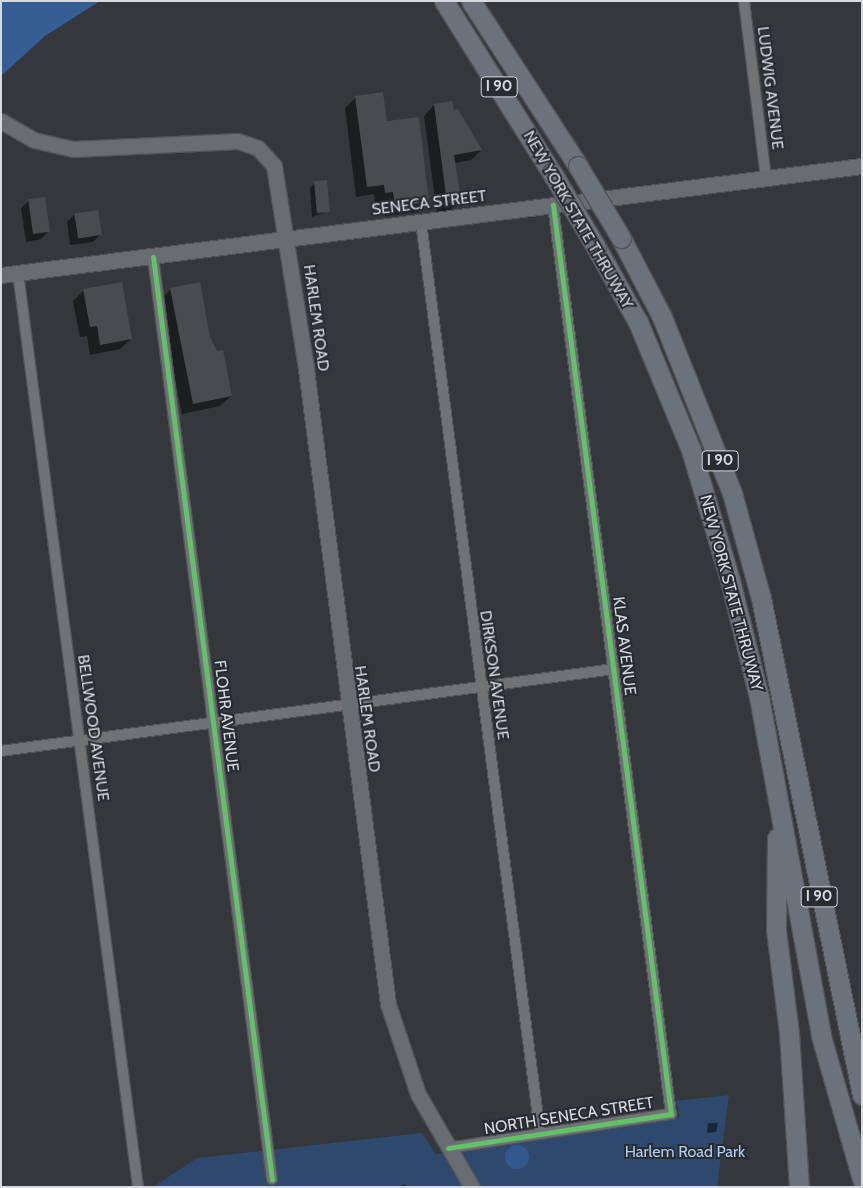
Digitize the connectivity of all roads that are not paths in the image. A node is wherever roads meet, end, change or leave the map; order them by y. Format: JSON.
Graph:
{"nodes":[{"id":1,"x":444,"y":1,"type":"edge"},
{"id":2,"x":471,"y":1,"type":"edge"},
{"id":3,"x":744,"y":1,"type":"edge"},
{"id":4,"x":1,"y":121,"type":"edge"},
{"id":5,"x":862,"y":166,"type":"edge"},
{"id":6,"x":766,"y":178,"type":"junction"},
{"id":7,"x":553,"y":205,"type":"junction"},
{"id":8,"x":421,"y":222,"type":"junction"},
{"id":9,"x":288,"y":238,"type":"junction"},
{"id":10,"x":153,"y":257,"type":"junction"},
{"id":11,"x":18,"y":273,"type":"junction"},
{"id":12,"x":1,"y":275,"type":"edge"},
{"id":13,"x":614,"y":669,"type":"junction"},
{"id":14,"x":481,"y":690,"type":"junction"},
{"id":15,"x":349,"y":707,"type":"junction"},
{"id":16,"x":214,"y":724,"type":"junction"},
{"id":17,"x":80,"y":741,"type":"junction"},
{"id":18,"x":1,"y":751,"type":"edge"},
{"id":19,"x":777,"y":792,"type":"junction"},
{"id":20,"x":668,"y":1091,"type":"joint"},
{"id":21,"x":862,"y":1096,"type":"edge"},
{"id":22,"x":540,"y":1132,"type":"junction"},
{"id":23,"x":448,"y":1148,"type":"junction"},
{"id":24,"x":272,"y":1179,"type":"dead end"},
{"id":25,"x":862,"y":1179,"type":"edge"},
{"id":26,"x":138,"y":1187,"type":"edge"},
{"id":27,"x":472,"y":1187,"type":"edge"},
{"id":28,"x":799,"y":1187,"type":"edge"}],
"edges":[{"from":1,"to":19,"type":"highway","name":"NEW YORK STATE THRUWAY","number":"I 90","bridge":true},
{"from":2,"to":21,"type":"highway","name":"NEW YORK STATE THRUWAY","number":"I 90","bridge":true},
{"from":3,"to":6,"type":"street","name":"LUDWIG AVENUE"},
{"from":4,"to":9,"type":"main road","name":"HARLEM ROAD"},
{"from":5,"to":6,"type":"main road","name":"SENECA STREET"},
{"from":6,"to":7,"type":"main road","name":"SENECA STREET"},
{"from":7,"to":8,"type":"main road","name":"SENECA STREET"},
{"from":7,"to":13,"type":"street","name":"KLAS AVENUE"},
{"from":8,"to":9,"type":"main road","name":"SENECA STREET"},
{"from":8,"to":14,"type":"street","name":"DIRKSON AVENUE"},
{"from":9,"to":10,"type":"main road","name":"SENECA STREET"},
{"from":9,"to":15,"type":"main road","name":"HARLEM ROAD"},
{"from":10,"to":11,"type":"main road","name":"SENECA STREET"},
{"from":10,"to":16,"type":"street","name":"FLOHR AVENUE"},
{"from":11,"to":12,"type":"main road","name":"SENECA STREET"},
{"from":11,"to":17,"type":"street","name":"BELLWOOD AVENUE"},
{"from":13,"to":14,"type":"street"},
{"from":13,"to":20,"type":"street","name":"KLAS AVENUE"},
{"from":14,"to":15,"type":"street"},
{"from":14,"to":22,"type":"street","name":"DIRKSON AVENUE"},
{"from":15,"to":16,"type":"street"},
{"from":15,"to":23,"type":"main road","name":"HARLEM ROAD"},
{"from":16,"to":17,"type":"street"},
{"from":16,"to":24,"type":"street","name":"FLOHR AVENUE"},
{"from":17,"to":18,"type":"street"},
{"from":17,"to":26,"type":"street","name":"BELLWOOD AVENUE"},
{"from":19,"to":25,"type":"highway","name":"NEW YORK STATE THRUWAY","number":"I 90"},
{"from":19,"to":28,"type":"highway"},
{"from":20,"to":22,"type":"street","name":"NORTH SENECA STREET"},
{"from":22,"to":23,"type":"street","name":"NORTH SENECA STREET"},
{"from":23,"to":27,"type":"main road","name":"HARLEM ROAD"}]}
